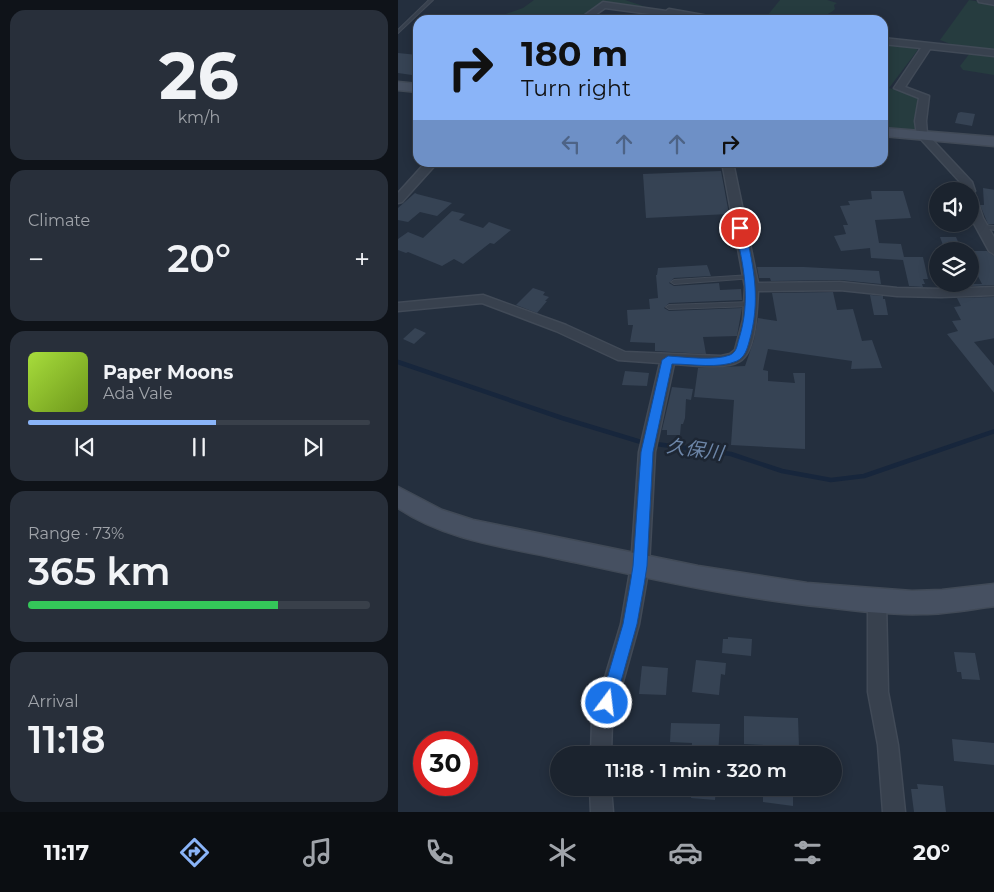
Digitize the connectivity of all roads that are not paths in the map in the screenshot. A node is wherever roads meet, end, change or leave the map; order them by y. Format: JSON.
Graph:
{"nodes":[{"id":1,"x":431,"y":0,"type":"edge"},
{"id":2,"x":629,"y":0,"type":"edge"},
{"id":3,"x":982,"y":0,"type":"edge"},
{"id":4,"x":994,"y":3,"type":"edge"},
{"id":5,"x":416,"y":15,"type":"edge"},
{"id":6,"x":589,"y":15,"type":"edge"},
{"id":7,"x":678,"y":15,"type":"joint"},
{"id":8,"x":413,"y":17,"type":"edge"},
{"id":9,"x":398,"y":32,"type":"edge"},
{"id":10,"x":888,"y":42,"type":"edge"},
{"id":11,"x":927,"y":46,"type":"junction"},
{"id":12,"x":994,"y":53,"type":"edge"},
{"id":13,"x":399,"y":87,"type":"edge"},
{"id":14,"x":413,"y":88,"type":"edge"},
{"id":15,"x":888,"y":132,"type":"edge"},
{"id":16,"x":922,"y":135,"type":"junction"},
{"id":17,"x":994,"y":142,"type":"edge"},
{"id":18,"x":428,"y":167,"type":"edge"},
{"id":19,"x":728,"y":167,"type":"edge"},
{"id":20,"x":966,"y":182,"type":"edge"},
{"id":21,"x":398,"y":200,"type":"edge"},
{"id":22,"x":979,"y":220,"type":"edge"},
{"id":23,"x":982,"y":227,"type":"junction"},
{"id":24,"x":994,"y":228,"type":"edge"},
{"id":25,"x":994,"y":252,"type":"edge"},
{"id":26,"x":674,"y":282,"type":"dead end"},
{"id":27,"x":751,"y":282,"type":"junction"},
{"id":28,"x":994,"y":291,"type":"edge"},
{"id":29,"x":751,"y":304,"type":"junction"},
{"id":30,"x":398,"y":307,"type":"edge"},
{"id":31,"x":669,"y":307,"type":"dead end"},
{"id":32,"x":668,"y":360,"type":"junction"},
{"id":33,"x":398,"y":496,"type":"edge"},
{"id":34,"x":640,"y":566,"type":"junction"},
{"id":35,"x":994,"y":595,"type":"edge"},
{"id":36,"x":877,"y":600,"type":"junction"},
{"id":37,"x":601,"y":746,"type":"edge"},
{"id":38,"x":601,"y":796,"type":"edge"},
{"id":39,"x":602,"y":812,"type":"edge"},
{"id":40,"x":894,"y":812,"type":"edge"}],
"edges":[{"from":1,"to":5,"type":"lane"},
{"from":2,"to":7,"type":"street"},
{"from":3,"to":4,"type":"street"},
{"from":6,"to":7,"type":"street"},
{"from":8,"to":9,"type":"lane"},
{"from":10,"to":11,"type":"street"},
{"from":11,"to":12,"type":"street"},
{"from":11,"to":16,"type":"street"},
{"from":13,"to":14,"type":"street"},
{"from":15,"to":16,"type":"street"},
{"from":16,"to":17,"type":"street"},
{"from":16,"to":20,"type":"street"},
{"from":18,"to":21,"type":"street"},
{"from":19,"to":27,"type":"street"},
{"from":22,"to":23,"type":"street"},
{"from":23,"to":24,"type":"lane"},
{"from":23,"to":25,"type":"street"},
{"from":26,"to":27,"type":"lane"},
{"from":27,"to":28,"type":"street"},
{"from":27,"to":29,"type":"street"},
{"from":29,"to":31,"type":"lane"},
{"from":29,"to":32,"type":"street"},
{"from":30,"to":32,"type":"street"},
{"from":32,"to":34,"type":"street"},
{"from":33,"to":34,"type":"street"},
{"from":34,"to":36,"type":"street"},
{"from":34,"to":37,"type":"street"},
{"from":35,"to":36,"type":"street"},
{"from":36,"to":40,"type":"street"},
{"from":38,"to":39,"type":"street"}]}
